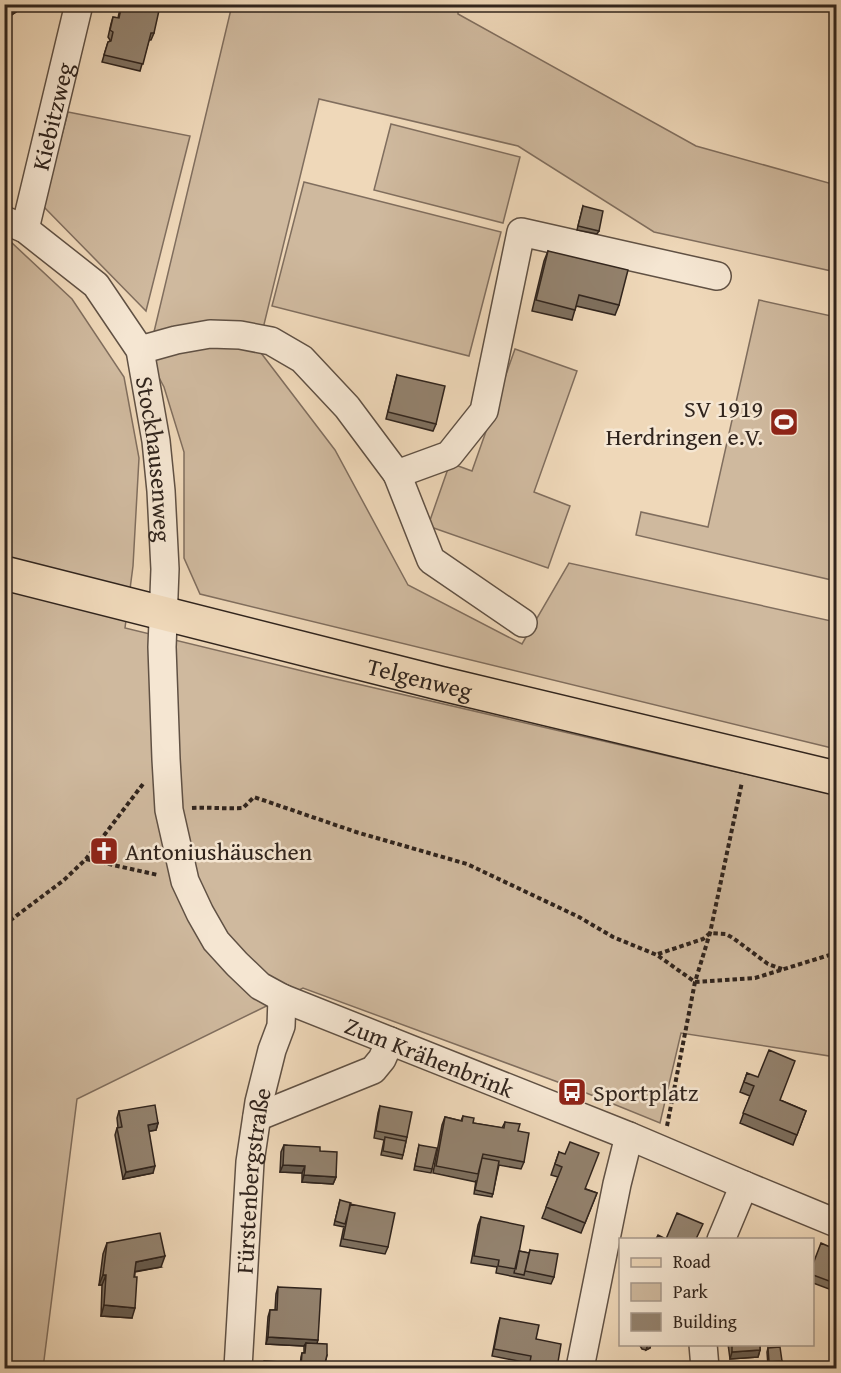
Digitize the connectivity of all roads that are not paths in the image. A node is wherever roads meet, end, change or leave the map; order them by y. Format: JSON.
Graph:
{"nodes":[{"id":1,"x":79,"y":4,"type":"edge"},
{"id":2,"x":15,"y":224,"type":"edge"},
{"id":3,"x":717,"y":276,"type":"dead end"},
{"id":4,"x":140,"y":350,"type":"junction"},
{"id":5,"x":397,"y":474,"type":"junction"},
{"id":6,"x":4,"y":573,"type":"edge"},
{"id":7,"x":163,"y":614,"type":"junction"},
{"id":8,"x":524,"y":623,"type":"dead end"},
{"id":9,"x":166,"y":759,"type":"joint"},
{"id":10,"x":837,"y":777,"type":"edge"},
{"id":11,"x":282,"y":998,"type":"junction"},
{"id":12,"x":390,"y":1041,"type":"junction"},
{"id":13,"x":257,"y":1117,"type":"junction"},
{"id":14,"x":629,"y":1137,"type":"junction"},
{"id":15,"x":744,"y":1185,"type":"junction"},
{"id":16,"x":837,"y":1223,"type":"edge"},
{"id":17,"x":721,"y":1238,"type":"edge"},
{"id":18,"x":702,"y":1346,"type":"edge"},
{"id":19,"x":238,"y":1368,"type":"edge"},
{"id":20,"x":580,"y":1368,"type":"edge"},
{"id":21,"x":705,"y":1368,"type":"edge"}],
"edges":[{"from":1,"to":2,"type":"street","name":"Kiebitzweg"},
{"from":2,"to":4,"type":"street","name":"Stockhausenweg"},
{"from":3,"to":5,"type":"street"},
{"from":4,"to":5,"type":"street"},
{"from":4,"to":7,"type":"street","name":"Stockhausenweg"},
{"from":5,"to":8,"type":"street"},
{"from":6,"to":7,"type":"main road","name":"Telgenweg"},
{"from":7,"to":9,"type":"street","name":"Stockhausenweg"},
{"from":7,"to":10,"type":"main road","name":"Telgenweg"},
{"from":9,"to":11,"type":"street","name":"Zum Krähenbrink"},
{"from":11,"to":12,"type":"street","name":"Zum Krähenbrink"},
{"from":11,"to":13,"type":"street","name":"Fürstenbergstraße"},
{"from":12,"to":13,"type":"street"},
{"from":12,"to":14,"type":"street","name":"Zum Krähenbrink"},
{"from":13,"to":19,"type":"street","name":"Fürstenbergstraße"},
{"from":14,"to":15,"type":"street","name":"Zum Krähenbrink"},
{"from":14,"to":20,"type":"street"},
{"from":15,"to":16,"type":"street","name":"Zum Krähenbrink"},
{"from":15,"to":17,"type":"street"},
{"from":18,"to":21,"type":"street"}]}
